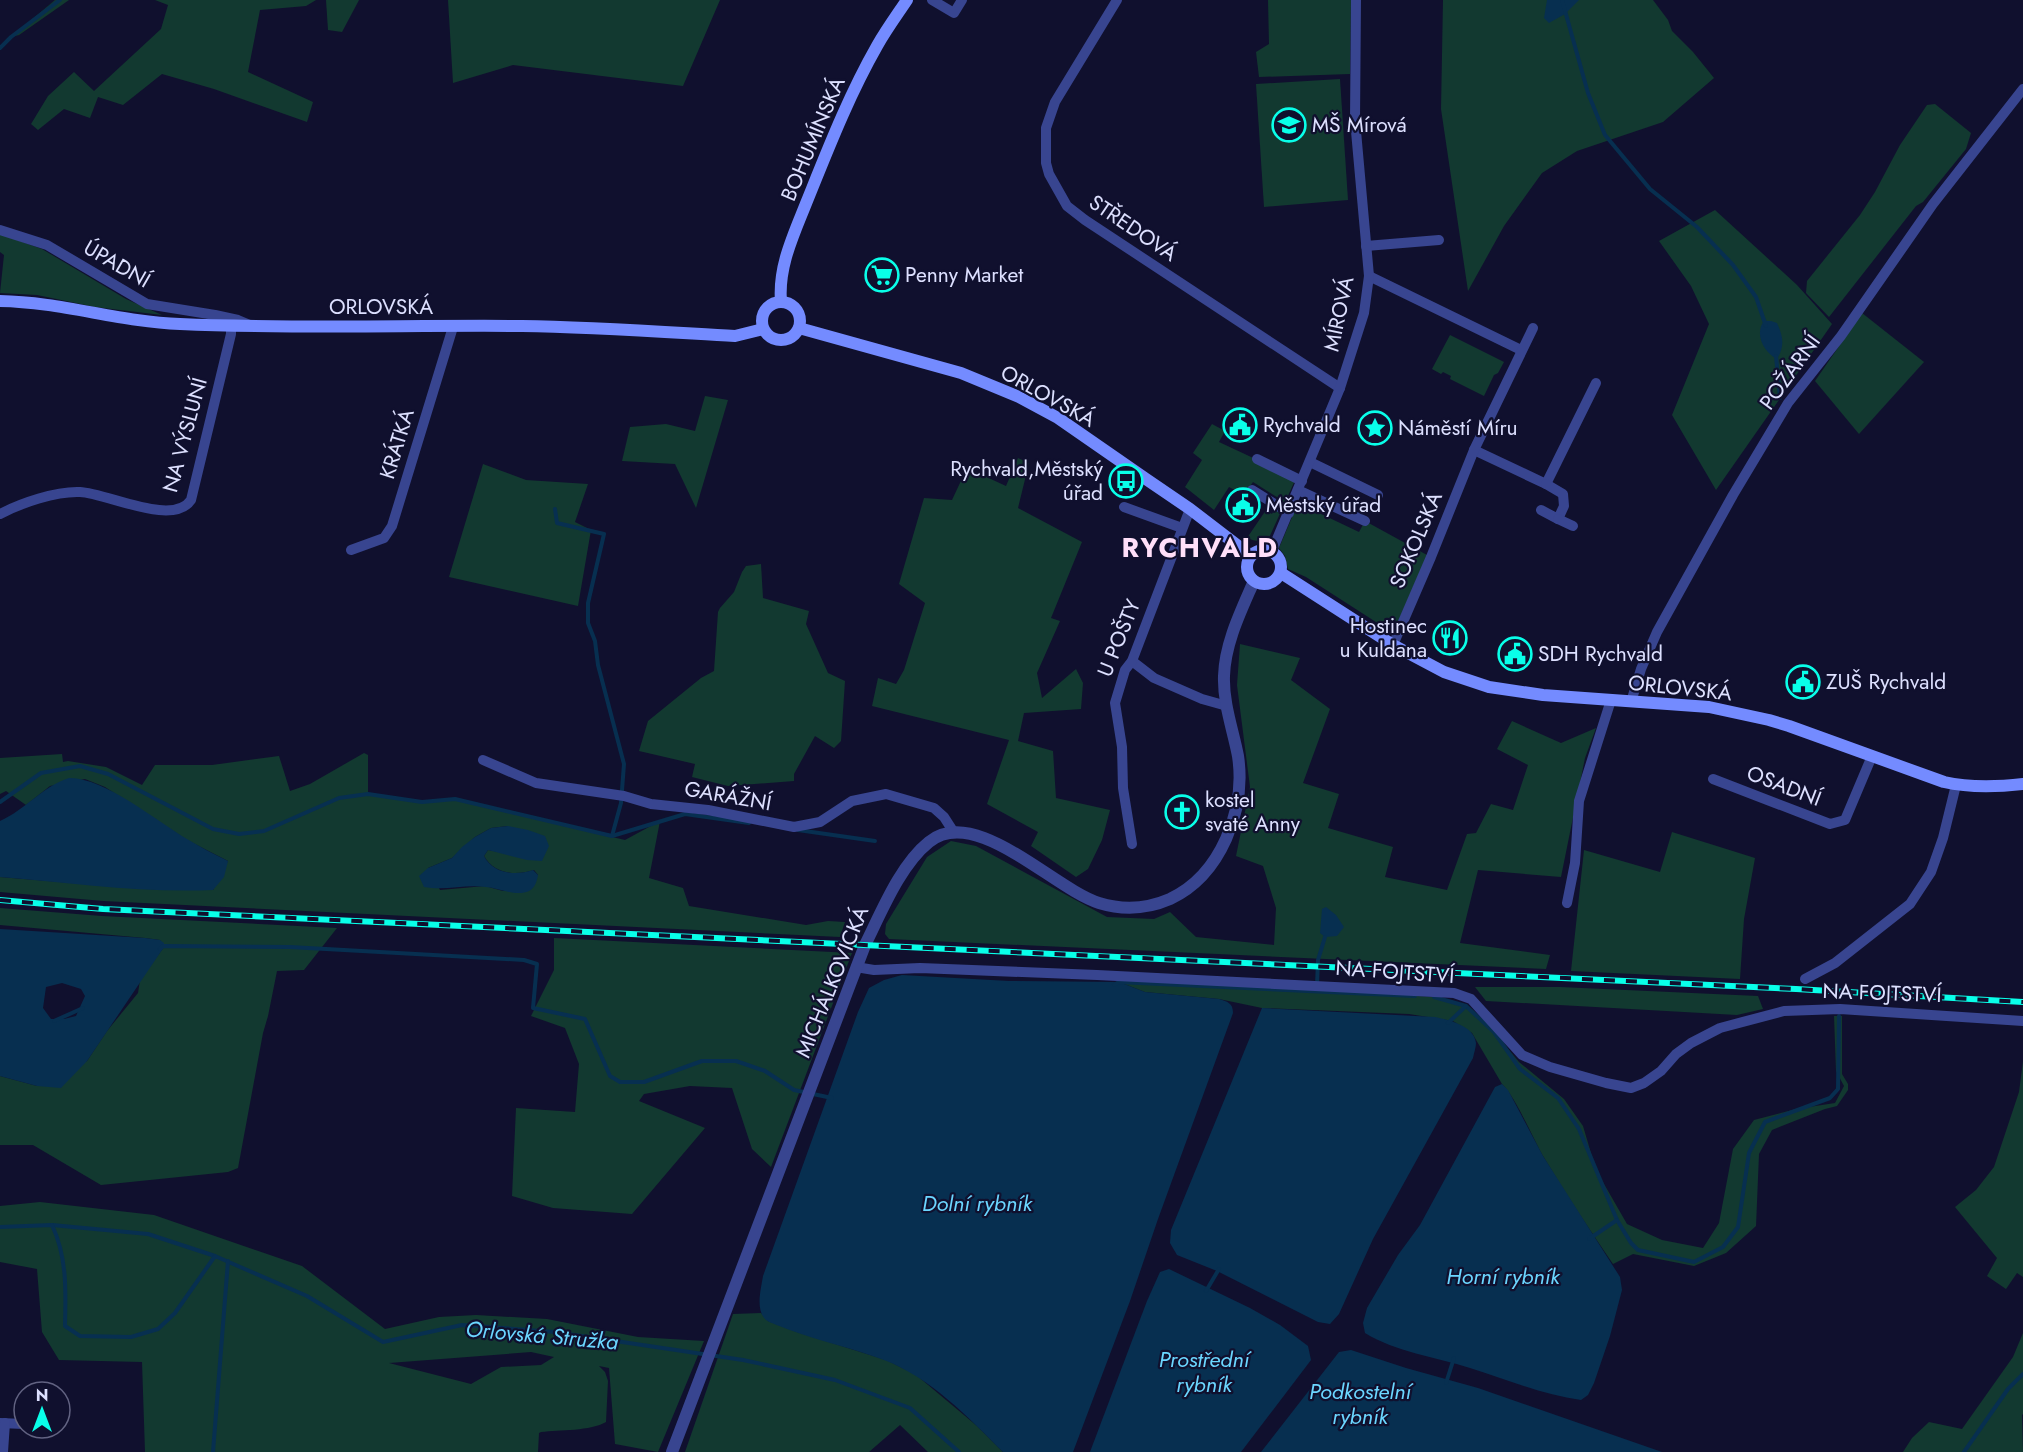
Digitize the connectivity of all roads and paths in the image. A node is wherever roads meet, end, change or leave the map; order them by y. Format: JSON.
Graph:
{"nodes":[{"id":1,"x":907,"y":0,"type":"edge"},
{"id":2,"x":962,"y":0,"type":"edge"},
{"id":3,"x":1117,"y":0,"type":"edge"},
{"id":4,"x":1356,"y":0,"type":"edge"},
{"id":5,"x":938,"y":2,"type":"edge"},
{"id":6,"x":2023,"y":89,"type":"edge"},
{"id":7,"x":0,"y":230,"type":"edge"},
{"id":8,"x":1439,"y":240,"type":"dead end"},
{"id":9,"x":1366,"y":246,"type":"junction"},
{"id":10,"x":1369,"y":276,"type":"junction"},
{"id":11,"x":0,"y":301,"type":"edge"},
{"id":12,"x":781,"y":302,"type":"junction"},
{"id":13,"x":231,"y":326,"type":"junction"},
{"id":14,"x":253,"y":326,"type":"junction"},
{"id":15,"x":453,"y":327,"type":"junction"},
{"id":16,"x":799,"y":328,"type":"junction"},
{"id":17,"x":1533,"y":328,"type":"dead end"},
{"id":18,"x":763,"y":329,"type":"junction"},
{"id":19,"x":1521,"y":350,"type":"junction"},
{"id":20,"x":1596,"y":383,"type":"dead end"},
{"id":21,"x":1340,"y":388,"type":"junction"},
{"id":22,"x":1474,"y":450,"type":"junction"},
{"id":23,"x":1257,"y":459,"type":"dead end"},
{"id":24,"x":1310,"y":462,"type":"junction"},
{"id":25,"x":1546,"y":484,"type":"junction"},
{"id":26,"x":1300,"y":486,"type":"junction"},
{"id":27,"x":1252,"y":490,"type":"dead end"},
{"id":28,"x":1378,"y":495,"type":"dead end"},
{"id":29,"x":1124,"y":507,"type":"dead end"},
{"id":30,"x":1190,"y":509,"type":"junction"},
{"id":31,"x":1541,"y":510,"type":"dead end"},
{"id":32,"x":1289,"y":513,"type":"junction"},
{"id":33,"x":0,"y":514,"type":"edge"},
{"id":34,"x":1558,"y":519,"type":"junction"},
{"id":35,"x":1365,"y":521,"type":"dead end"},
{"id":36,"x":1573,"y":526,"type":"dead end"},
{"id":37,"x":1182,"y":528,"type":"junction"},
{"id":38,"x":351,"y":550,"type":"dead end"},
{"id":39,"x":1272,"y":551,"type":"junction"},
{"id":40,"x":1251,"y":555,"type":"junction"},
{"id":41,"x":1281,"y":573,"type":"junction"},
{"id":42,"x":1254,"y":581,"type":"junction"},
{"id":43,"x":1393,"y":645,"type":"junction"},
{"id":44,"x":1132,"y":661,"type":"junction"},
{"id":45,"x":1611,"y":700,"type":"junction"},
{"id":46,"x":1631,"y":702,"type":"junction"},
{"id":47,"x":1227,"y":706,"type":"junction"},
{"id":48,"x":1872,"y":756,"type":"junction"},
{"id":49,"x":483,"y":760,"type":"dead end"},
{"id":50,"x":1713,"y":779,"type":"dead end"},
{"id":51,"x":2023,"y":784,"type":"edge"},
{"id":52,"x":1956,"y":785,"type":"junction"},
{"id":53,"x":953,"y":831,"type":"junction"},
{"id":54,"x":1132,"y":844,"type":"dead end"},
{"id":55,"x":1567,"y":903,"type":"dead end"},
{"id":56,"x":856,"y":967,"type":"junction"},
{"id":57,"x":1805,"y":979,"type":"dead end"},
{"id":58,"x":2023,"y":1021,"type":"edge"},
{"id":59,"x":2,"y":1423,"type":"edge"},
{"id":60,"x":3,"y":1452,"type":"edge"},
{"id":61,"x":672,"y":1452,"type":"edge"}],
"edges":[{"from":1,"to":12,"type":"main road","name":"BOHUMÍNSKÁ"},
{"from":2,"to":5,"type":"street"},
{"from":3,"to":21,"type":"street","name":"STŘEDOVÁ"},
{"from":4,"to":9,"type":"street","name":"MÍROVÁ"},
{"from":6,"to":46,"type":"street","name":"POŽÁRNÍ"},
{"from":7,"to":14,"type":"street","name":"ÚPADNÍ"},
{"from":8,"to":9,"type":"street"},
{"from":9,"to":10,"type":"street","name":"MÍROVÁ"},
{"from":10,"to":19,"type":"street"},
{"from":10,"to":21,"type":"street","name":"MÍROVÁ"},
{"from":11,"to":13,"type":"main road","name":"ORLOVSKÁ"},
{"from":12,"to":16,"type":"main road"},
{"from":12,"to":18,"type":"main road"},
{"from":13,"to":14,"type":"main road","name":"ORLOVSKÁ"},
{"from":13,"to":33,"type":"street","name":"NA VÝSLUNÍ"},
{"from":14,"to":15,"type":"main road","name":"ORLOVSKÁ"},
{"from":15,"to":18,"type":"main road","name":"ORLOVSKÁ"},
{"from":15,"to":38,"type":"street","name":"KRÁTKÁ"},
{"from":16,"to":18,"type":"main road"},
{"from":16,"to":30,"type":"main road","name":"ORLOVSKÁ"},
{"from":17,"to":19,"type":"street","name":"SOKOLSKÁ"},
{"from":19,"to":22,"type":"street","name":"SOKOLSKÁ"},
{"from":20,"to":25,"type":"street"},
{"from":21,"to":24,"type":"street","name":"MÍROVÁ"},
{"from":22,"to":25,"type":"street"},
{"from":22,"to":43,"type":"street","name":"SOKOLSKÁ"},
{"from":23,"to":26,"type":"street"},
{"from":24,"to":26,"type":"street","name":"MÍROVÁ"},
{"from":24,"to":28,"type":"street"},
{"from":25,"to":34,"type":"street"},
{"from":26,"to":32,"type":"street","name":"MÍROVÁ"},
{"from":26,"to":35,"type":"street"},
{"from":27,"to":32,"type":"street"},
{"from":29,"to":37,"type":"street"},
{"from":30,"to":37,"type":"street","name":"U POŠTY"},
{"from":30,"to":40,"type":"main road","name":"ORLOVSKÁ"},
{"from":31,"to":34,"type":"street"},
{"from":32,"to":39,"type":"street","name":"MÍROVÁ"},
{"from":34,"to":36,"type":"street"},
{"from":37,"to":44,"type":"street","name":"U POŠTY"},
{"from":39,"to":40,"type":"main road"},
{"from":39,"to":41,"type":"main road"},
{"from":40,"to":42,"type":"main road"},
{"from":41,"to":42,"type":"main road"},
{"from":41,"to":43,"type":"main road","name":"ORLOVSKÁ"},
{"from":42,"to":47,"type":"street"},
{"from":43,"to":45,"type":"main road","name":"ORLOVSKÁ"},
{"from":44,"to":47,"type":"street"},
{"from":44,"to":54,"type":"street","name":"U POŠTY"},
{"from":45,"to":46,"type":"main road","name":"ORLOVSKÁ"},
{"from":45,"to":55,"type":"street"},
{"from":46,"to":48,"type":"main road","name":"ORLOVSKÁ"},
{"from":47,"to":53,"type":"street"},
{"from":48,"to":50,"type":"street","name":"OSADNÍ"},
{"from":48,"to":52,"type":"main road","name":"ORLOVSKÁ"},
{"from":49,"to":53,"type":"street","name":"GARÁŽNÍ"},
{"from":51,"to":52,"type":"main road","name":"ORLOVSKÁ"},
{"from":52,"to":57,"type":"street"},
{"from":53,"to":56,"type":"street","name":"MICHÁLKOVICKÁ"},
{"from":56,"to":58,"type":"street","name":"NA FOJTSTVÍ"},
{"from":56,"to":61,"type":"street","name":"MICHÁLKOVICKÁ"},
{"from":59,"to":60,"type":"street"}]}
